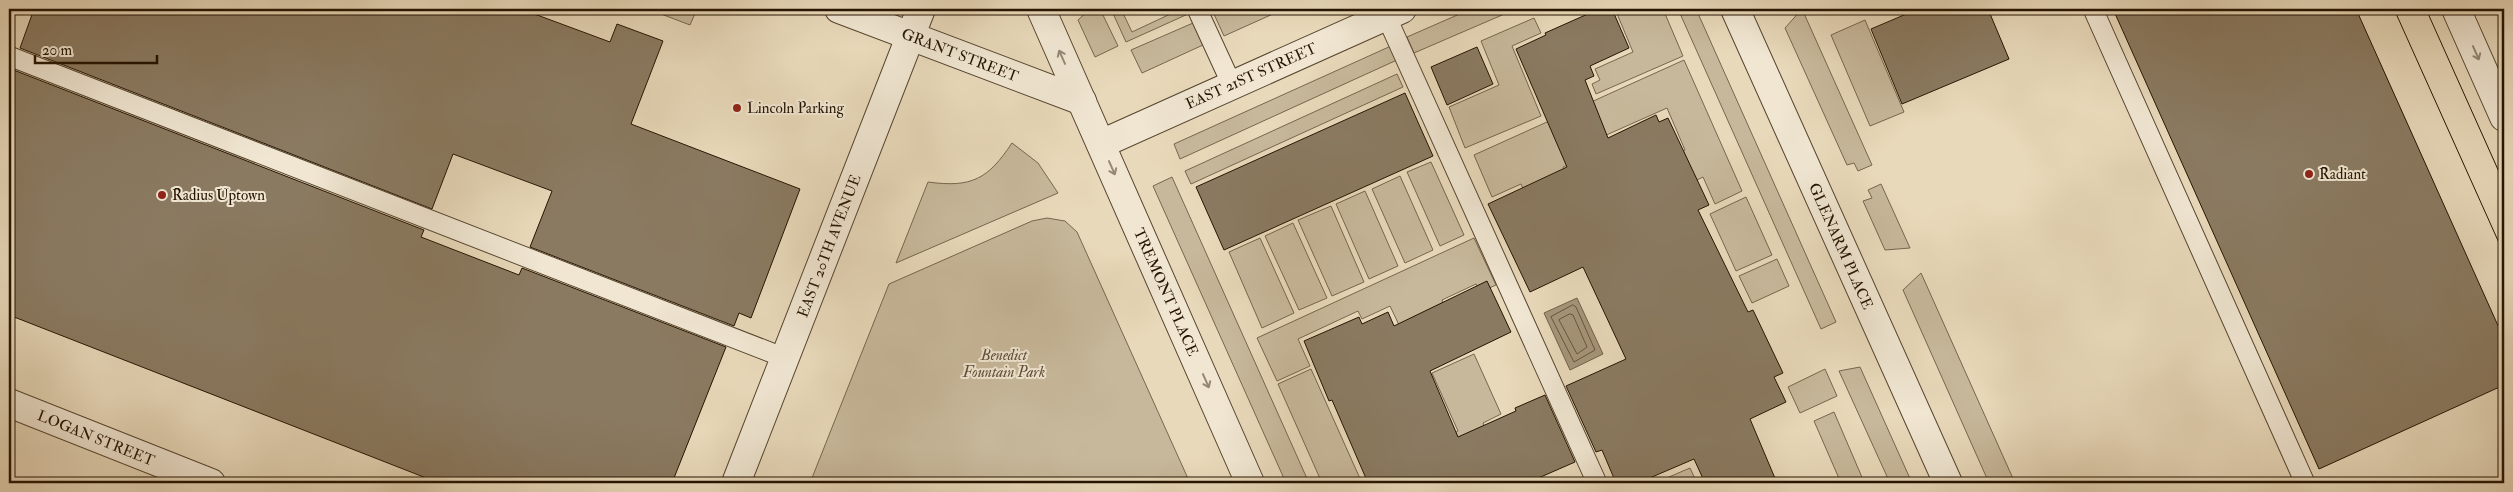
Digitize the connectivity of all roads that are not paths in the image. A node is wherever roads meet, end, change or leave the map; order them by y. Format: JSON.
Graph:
{"nodes":[{"id":1,"x":839,"y":9,"type":"edge"},
{"id":2,"x":921,"y":9,"type":"edge"},
{"id":3,"x":1197,"y":9,"type":"edge"},
{"id":4,"x":2093,"y":9,"type":"edge"},
{"id":5,"x":2456,"y":9,"type":"edge"},
{"id":6,"x":1047,"y":11,"type":"edge"},
{"id":7,"x":1391,"y":11,"type":"edge"},
{"id":8,"x":1743,"y":11,"type":"edge"},
{"id":9,"x":910,"y":36,"type":"junction"},
{"id":10,"x":9,"y":56,"type":"edge"},
{"id":11,"x":1232,"y":85,"type":"junction"},
{"id":12,"x":1082,"y":101,"type":"junction"},
{"id":13,"x":2504,"y":117,"type":"edge"},
{"id":14,"x":1100,"y":144,"type":"junction"},
{"id":15,"x":784,"y":358,"type":"junction"},
{"id":16,"x":9,"y":403,"type":"edge"},
{"id":17,"x":211,"y":483,"type":"edge"},
{"id":18,"x":736,"y":483,"type":"edge"},
{"id":19,"x":1250,"y":483,"type":"edge"},
{"id":20,"x":1597,"y":483,"type":"edge"},
{"id":21,"x":1948,"y":483,"type":"edge"},
{"id":22,"x":2304,"y":483,"type":"edge"}],
"edges":[{"from":1,"to":9,"type":"street","name":"GRANT STREET"},
{"from":2,"to":9,"type":"street","name":"EAST 20TH AVENUE"},
{"from":3,"to":11,"type":"lane"},
{"from":4,"to":22,"type":"lane"},
{"from":5,"to":13,"type":"street","one_way":true},
{"from":12,"to":6,"type":"street","name":"TREMONT PLACE","one_way":true},
{"from":7,"to":11,"type":"street","name":"EAST 21ST STREET"},
{"from":7,"to":20,"type":"lane"},
{"from":8,"to":21,"type":"street","name":"GLENARM PLACE"},
{"from":9,"to":12,"type":"street","name":"GRANT STREET"},
{"from":9,"to":15,"type":"street","name":"EAST 20TH AVENUE"},
{"from":10,"to":15,"type":"lane"},
{"from":11,"to":14,"type":"street","name":"EAST 21ST STREET"},
{"from":12,"to":14,"type":"street","name":"TREMONT PLACE"},
{"from":14,"to":19,"type":"street","name":"TREMONT PLACE","one_way":true},
{"from":15,"to":18,"type":"street","name":"EAST 20TH AVENUE"},
{"from":16,"to":17,"type":"street","name":"LOGAN STREET"}]}
